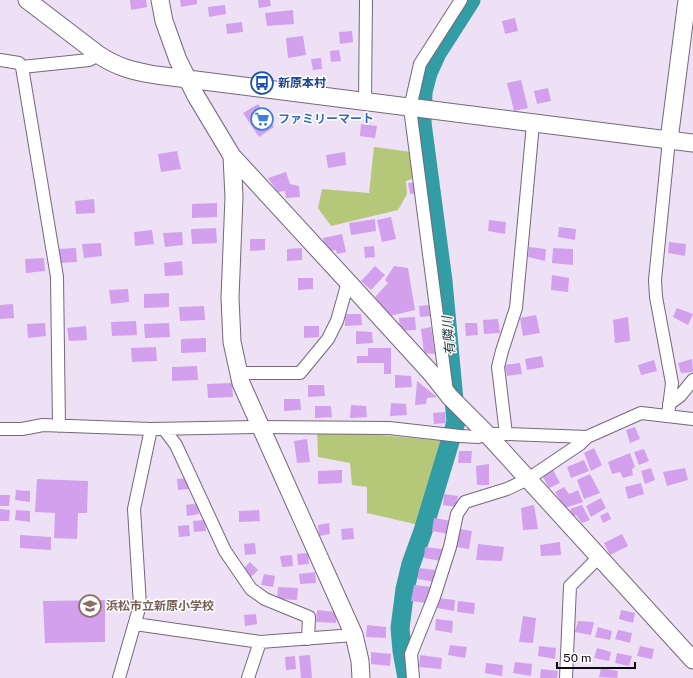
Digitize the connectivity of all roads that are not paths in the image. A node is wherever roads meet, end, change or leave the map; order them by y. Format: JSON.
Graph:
{"nodes":[{"id":1,"x":27,"y":0,"type":"edge"},
{"id":2,"x":160,"y":0,"type":"edge"},
{"id":3,"x":366,"y":0,"type":"edge"},
{"id":4,"x":461,"y":0,"type":"edge"},
{"id":5,"x":687,"y":0,"type":"edge"},
{"id":6,"x":99,"y":55,"type":"junction"},
{"id":7,"x":0,"y":60,"type":"edge"},
{"id":8,"x":22,"y":66,"type":"junction"},
{"id":9,"x":187,"y":79,"type":"junction"},
{"id":10,"x":365,"y":102,"type":"junction"},
{"id":11,"x":419,"y":109,"type":"junction"},
{"id":12,"x":533,"y":124,"type":"junction"},
{"id":13,"x":669,"y":140,"type":"junction"},
{"id":14,"x":693,"y":143,"type":"edge"},
{"id":15,"x":232,"y":156,"type":"junction"},
{"id":16,"x":348,"y":282,"type":"junction"},
{"id":17,"x":239,"y":374,"type":"junction"},
{"id":18,"x":693,"y":380,"type":"edge"},
{"id":19,"x":453,"y":399,"type":"junction"},
{"id":20,"x":669,"y":410,"type":"junction"},
{"id":21,"x":693,"y":420,"type":"edge"},
{"id":22,"x":59,"y":426,"type":"junction"},
{"id":23,"x":260,"y":427,"type":"junction"},
{"id":24,"x":0,"y":429,"type":"edge"},
{"id":25,"x":151,"y":429,"type":"junction"},
{"id":26,"x":164,"y":429,"type":"junction"},
{"id":27,"x":487,"y":434,"type":"junction"},
{"id":28,"x":506,"y":434,"type":"junction"},
{"id":29,"x":588,"y":437,"type":"junction"},
{"id":30,"x":528,"y":479,"type":"junction"},
{"id":31,"x":599,"y":557,"type":"junction"},
{"id":32,"x":135,"y":624,"type":"junction"},
{"id":33,"x":354,"y":635,"type":"junction"},
{"id":34,"x":308,"y":639,"type":"junction"},
{"id":35,"x":260,"y":642,"type":"junction"},
{"id":36,"x":693,"y":660,"type":"edge"},
{"id":37,"x":120,"y":678,"type":"edge"},
{"id":38,"x":248,"y":678,"type":"edge"},
{"id":39,"x":361,"y":678,"type":"edge"},
{"id":40,"x":413,"y":678,"type":"edge"},
{"id":41,"x":566,"y":678,"type":"edge"}],
"edges":[{"from":1,"to":6,"type":"street"},
{"from":2,"to":9,"type":"street"},
{"from":3,"to":10,"type":"street"},
{"from":4,"to":11,"type":"street"},
{"from":5,"to":13,"type":"street"},
{"from":6,"to":8,"type":"street"},
{"from":6,"to":9,"type":"street"},
{"from":7,"to":8,"type":"street"},
{"from":8,"to":22,"type":"street"},
{"from":9,"to":10,"type":"street"},
{"from":9,"to":15,"type":"street"},
{"from":10,"to":11,"type":"street"},
{"from":11,"to":12,"type":"street"},
{"from":11,"to":19,"type":"street"},
{"from":12,"to":13,"type":"street"},
{"from":12,"to":28,"type":"street"},
{"from":13,"to":14,"type":"street"},
{"from":13,"to":20,"type":"street"},
{"from":15,"to":16,"type":"street"},
{"from":15,"to":17,"type":"street"},
{"from":16,"to":17,"type":"street"},
{"from":16,"to":19,"type":"street"},
{"from":17,"to":23,"type":"street"},
{"from":18,"to":20,"type":"street"},
{"from":19,"to":27,"type":"street"},
{"from":20,"to":21,"type":"street"},
{"from":20,"to":29,"type":"street"},
{"from":22,"to":24,"type":"street"},
{"from":22,"to":25,"type":"street"},
{"from":23,"to":26,"type":"street"},
{"from":23,"to":27,"type":"street"},
{"from":23,"to":33,"type":"street"},
{"from":25,"to":26,"type":"street"},
{"from":25,"to":32,"type":"street"},
{"from":26,"to":34,"type":"street"},
{"from":27,"to":28,"type":"street"},
{"from":27,"to":30,"type":"street"},
{"from":28,"to":29,"type":"street"},
{"from":29,"to":30,"type":"street"},
{"from":30,"to":31,"type":"street"},
{"from":30,"to":40,"type":"street"},
{"from":31,"to":36,"type":"street"},
{"from":31,"to":41,"type":"street"},
{"from":32,"to":35,"type":"street"},
{"from":32,"to":37,"type":"street"},
{"from":33,"to":34,"type":"street"},
{"from":33,"to":39,"type":"street"},
{"from":34,"to":35,"type":"street"},
{"from":35,"to":38,"type":"street"}]}
